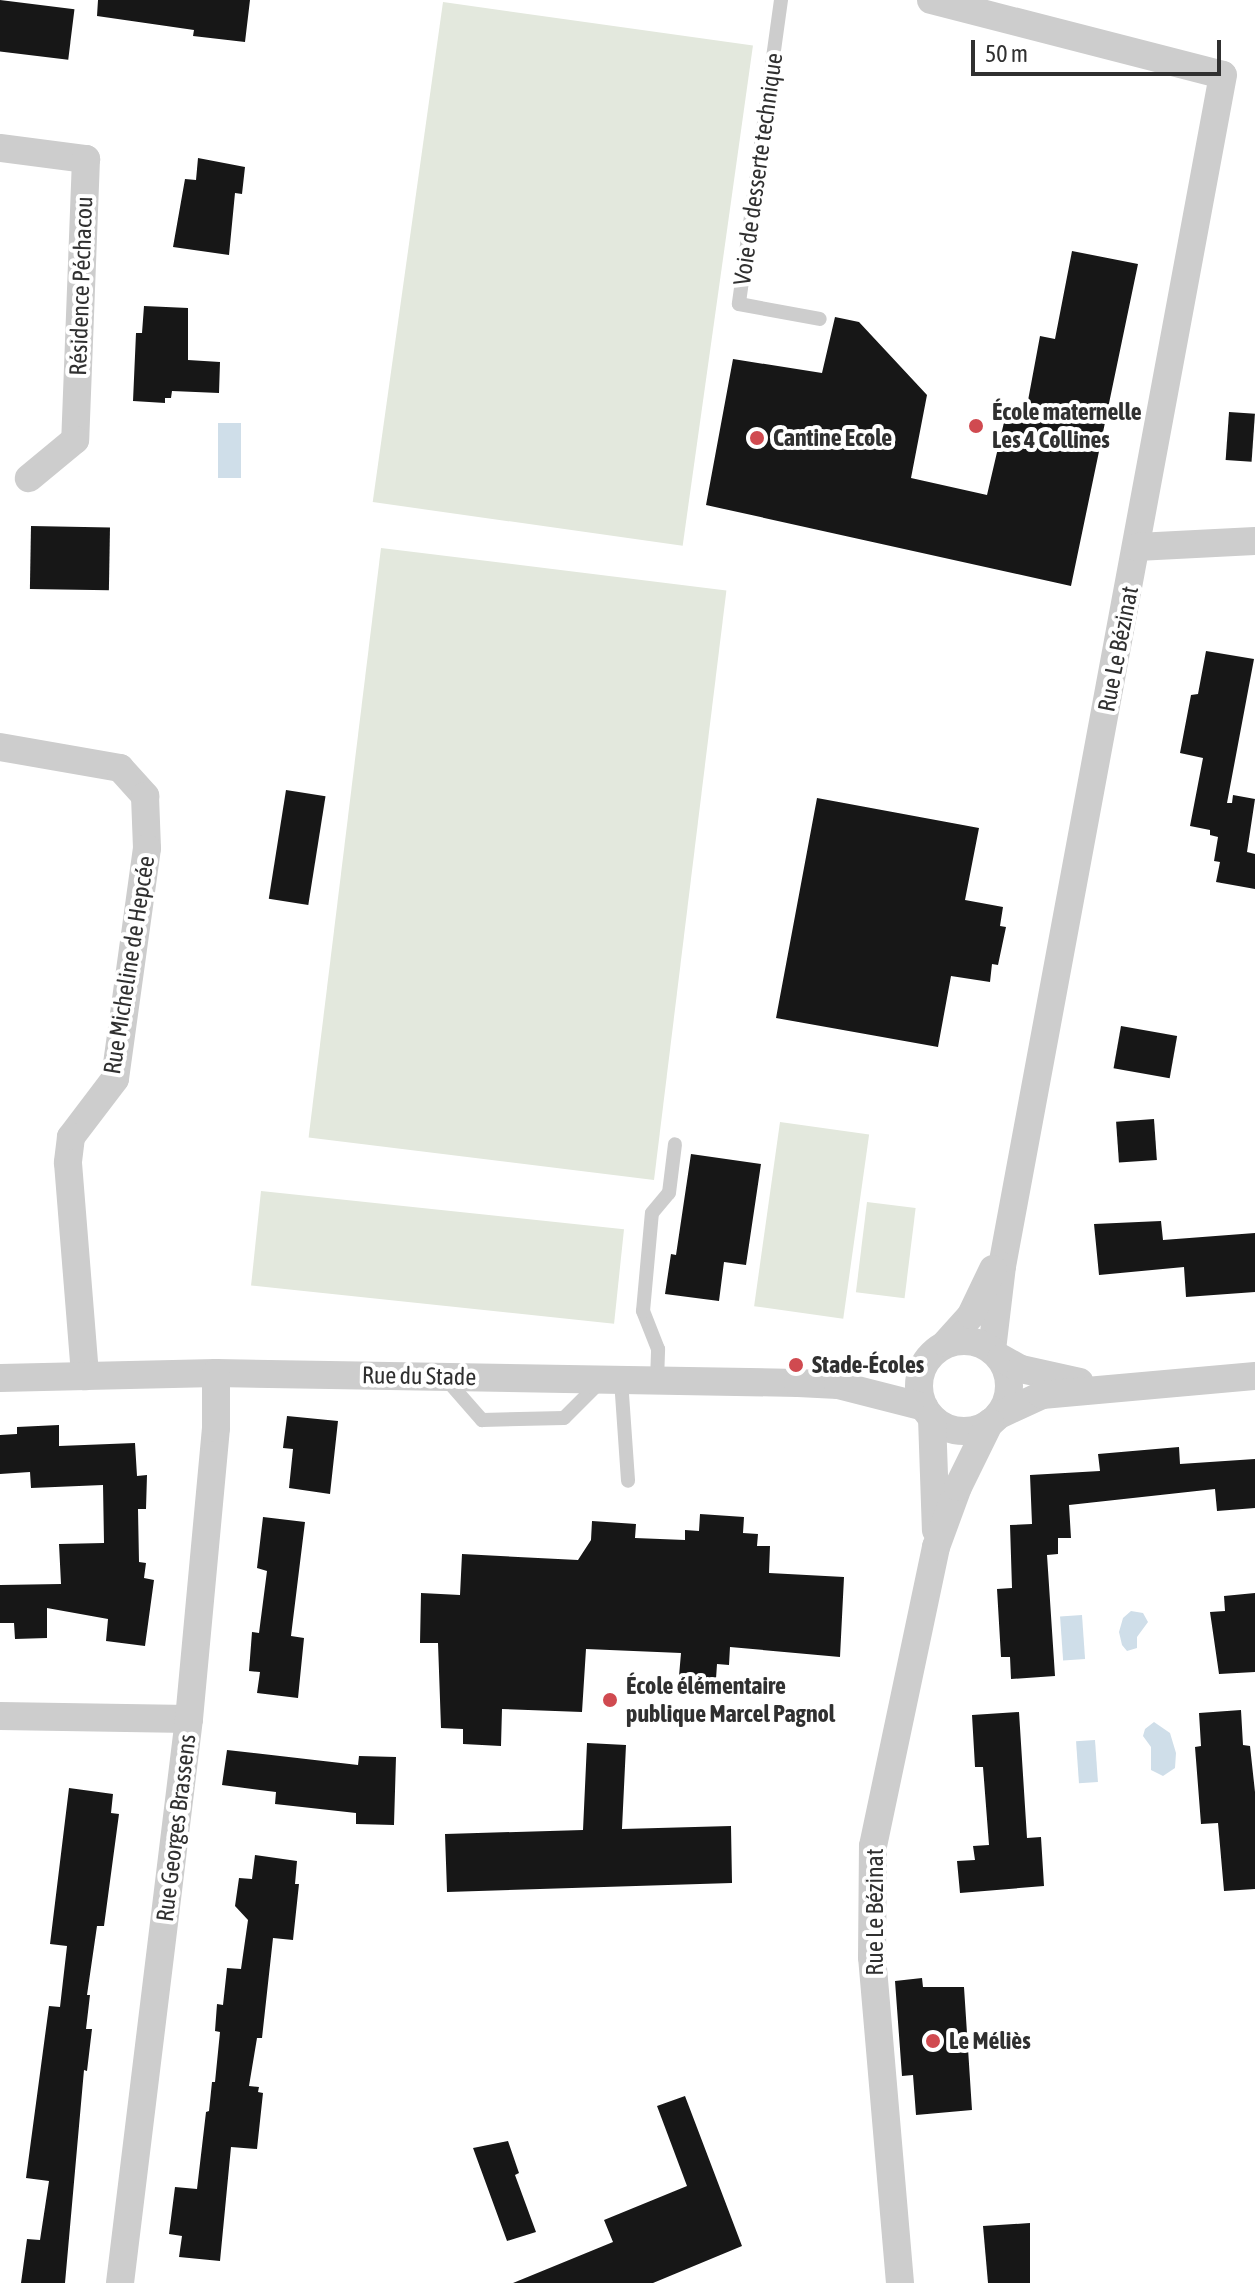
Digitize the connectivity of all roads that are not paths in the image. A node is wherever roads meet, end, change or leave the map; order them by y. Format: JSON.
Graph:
{"nodes":[{"id":1,"x":781,"y":0,"type":"edge"},
{"id":2,"x":931,"y":0,"type":"edge"},
{"id":3,"x":0,"y":148,"type":"edge"},
{"id":4,"x":820,"y":319,"type":"dead end"},
{"id":5,"x":29,"y":478,"type":"dead end"},
{"id":6,"x":1255,"y":541,"type":"edge"},
{"id":7,"x":1137,"y":547,"type":"junction"},
{"id":8,"x":0,"y":747,"type":"edge"},
{"id":9,"x":675,"y":1144,"type":"dead end"},
{"id":10,"x":1012,"y":1223,"type":"junction"},
{"id":11,"x":938,"y":1349,"type":"junction"},
{"id":12,"x":996,"y":1354,"type":"junction"},
{"id":13,"x":216,"y":1373,"type":"junction"},
{"id":14,"x":85,"y":1376,"type":"junction"},
{"id":15,"x":444,"y":1376,"type":"junction"},
{"id":16,"x":1255,"y":1376,"type":"edge"},
{"id":17,"x":0,"y":1378,"type":"edge"},
{"id":18,"x":612,"y":1380,"type":"junction"},
{"id":19,"x":657,"y":1381,"type":"junction"},
{"id":20,"x":838,"y":1385,"type":"junction"},
{"id":21,"x":1116,"y":1387,"type":"junction"},
{"id":22,"x":928,"y":1413,"type":"junction"},
{"id":23,"x":995,"y":1418,"type":"junction"},
{"id":24,"x":628,"y":1481,"type":"dead end"},
{"id":25,"x":936,"y":1547,"type":"junction"},
{"id":26,"x":0,"y":1716,"type":"edge"},
{"id":27,"x":189,"y":1719,"type":"junction"},
{"id":28,"x":120,"y":2283,"type":"edge"},
{"id":29,"x":900,"y":2283,"type":"edge"}],
"edges":[{"from":1,"to":4,"type":"lane","name":"Voie de desserte technique"},
{"from":2,"to":7,"type":"street","name":"Rue Le Bézinat"},
{"from":3,"to":5,"type":"street","name":"Résidence Péchacou"},
{"from":6,"to":7,"type":"street"},
{"from":7,"to":10,"type":"street","name":"Rue Le Bézinat"},
{"from":8,"to":14,"type":"street","name":"Rue Micheline de Hepcée"},
{"from":9,"to":19,"type":"lane"},
{"from":10,"to":11,"type":"street","name":"Rue Le Bézinat"},
{"from":10,"to":12,"type":"street","name":"Rue Le Bézinat"},
{"from":11,"to":12,"type":"street"},
{"from":11,"to":20,"type":"street","name":"Rue du Stade"},
{"from":11,"to":22,"type":"street"},
{"from":12,"to":21,"type":"street"},
{"from":12,"to":23,"type":"street"},
{"from":13,"to":14,"type":"street","name":"Rue du Stade"},
{"from":13,"to":15,"type":"street","name":"Rue du Stade"},
{"from":13,"to":27,"type":"street","name":"Rue Georges Brassens"},
{"from":14,"to":17,"type":"street","name":"Rue du Stade"},
{"from":15,"to":18,"type":"street","name":"Rue du Stade"},
{"from":15,"to":18,"type":"lane"},
{"from":16,"to":21,"type":"street"},
{"from":18,"to":19,"type":"street","name":"Rue du Stade"},
{"from":18,"to":24,"type":"lane"},
{"from":19,"to":20,"type":"street","name":"Rue du Stade"},
{"from":20,"to":22,"type":"street","name":"Rue du Stade"},
{"from":21,"to":23,"type":"street"},
{"from":22,"to":23,"type":"street"},
{"from":22,"to":25,"type":"street","name":"Rue Le Bézinat"},
{"from":23,"to":25,"type":"street","name":"Rue Le Bézinat"},
{"from":25,"to":29,"type":"street","name":"Rue Le Bézinat"},
{"from":26,"to":27,"type":"street"},
{"from":27,"to":28,"type":"street","name":"Rue Georges Brassens"}]}
